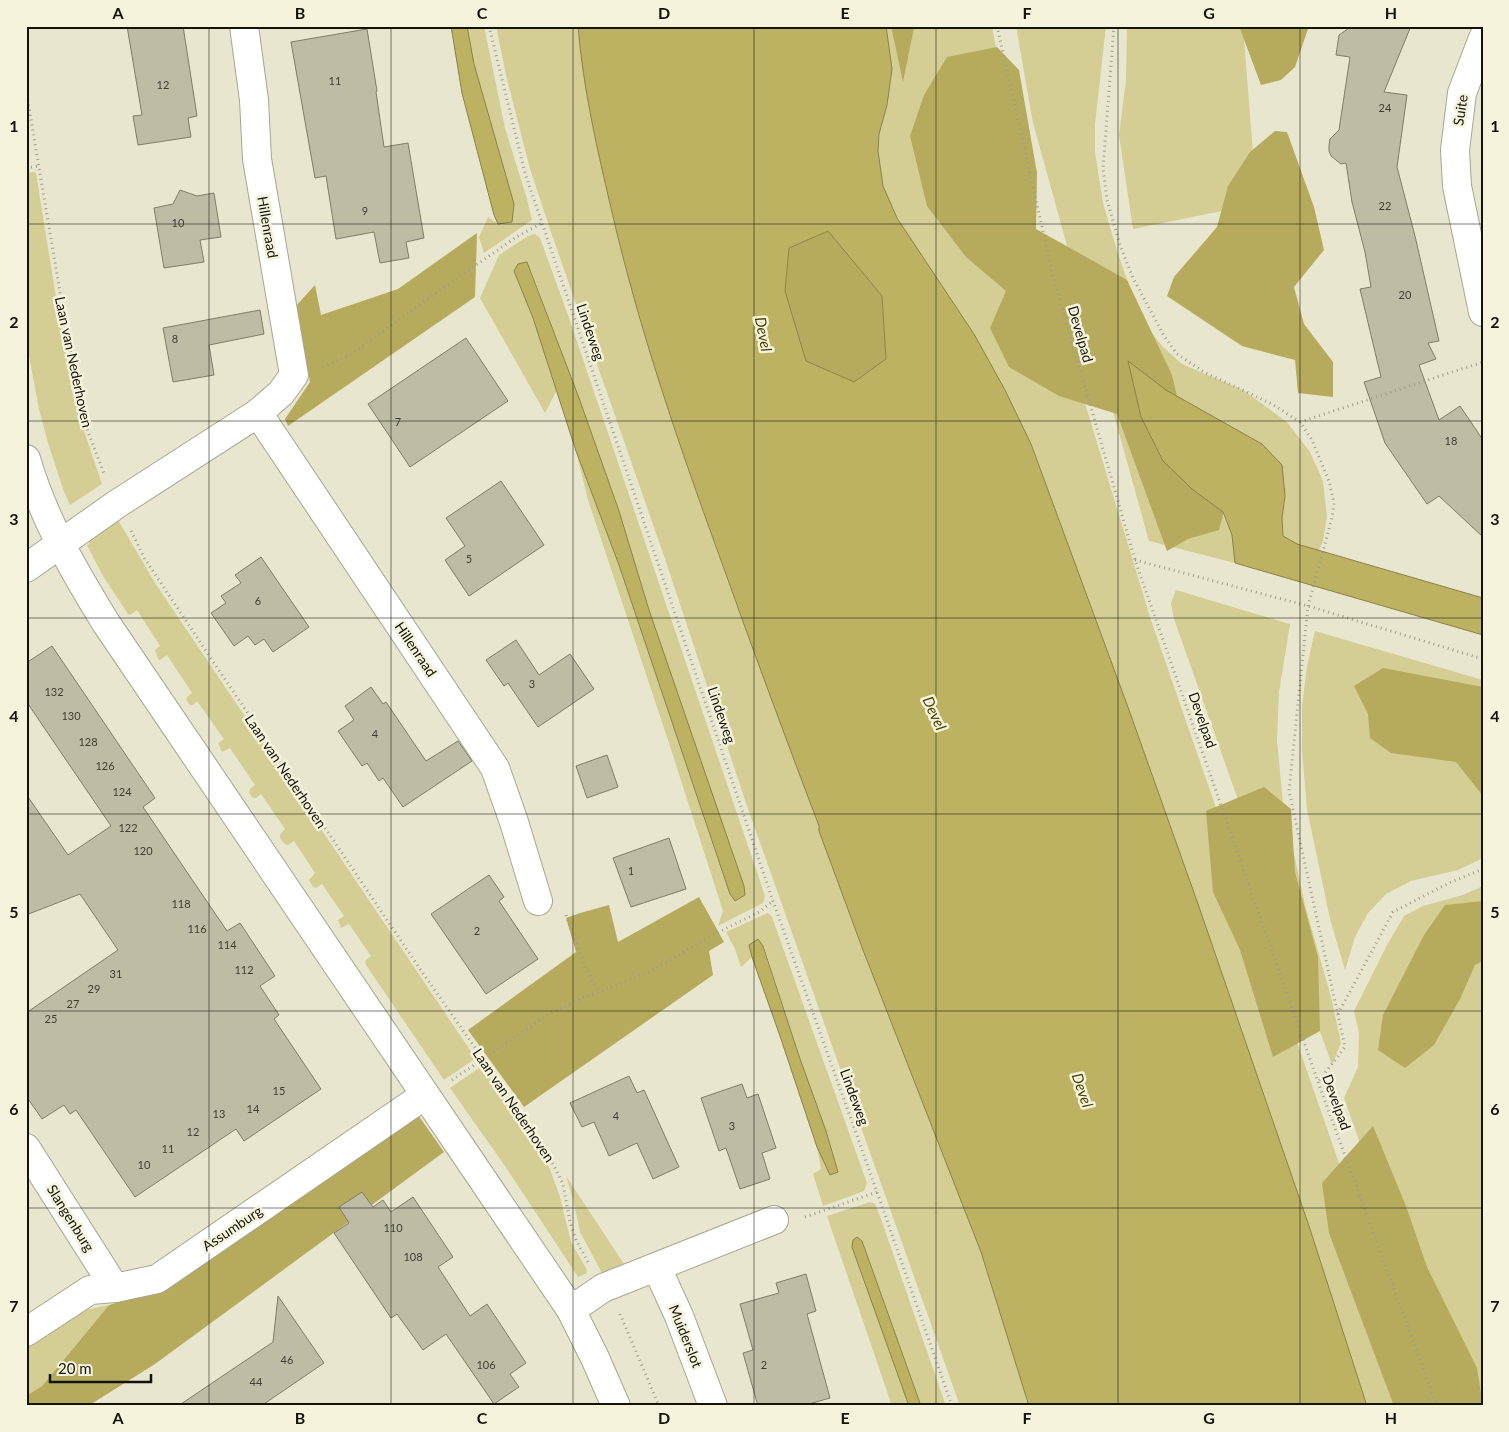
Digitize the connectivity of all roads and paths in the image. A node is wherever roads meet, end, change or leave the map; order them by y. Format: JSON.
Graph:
{"nodes":[{"id":1,"x":244,"y":26,"type":"edge"},
{"id":2,"x":490,"y":26,"type":"edge"},
{"id":3,"x":997,"y":26,"type":"edge"},
{"id":4,"x":1114,"y":26,"type":"edge"},
{"id":5,"x":1483,"y":38,"type":"edge"},
{"id":6,"x":26,"y":90,"type":"edge"},
{"id":7,"x":39,"y":166,"type":"junction"},
{"id":8,"x":26,"y":168,"type":"edge"},
{"id":9,"x":1457,"y":186,"type":"junction"},
{"id":10,"x":1483,"y":198,"type":"edge"},
{"id":11,"x":542,"y":223,"type":"junction"},
{"id":12,"x":1483,"y":312,"type":"edge"},
{"id":13,"x":1483,"y":362,"type":"edge"},
{"id":14,"x":294,"y":375,"type":"junction"},
{"id":15,"x":258,"y":413,"type":"junction"},
{"id":16,"x":1300,"y":422,"type":"junction"},
{"id":17,"x":26,"y":459,"type":"edge"},
{"id":18,"x":117,"y":504,"type":"junction"},
{"id":19,"x":60,"y":543,"type":"junction"},
{"id":20,"x":1135,"y":560,"type":"junction"},
{"id":21,"x":26,"y":568,"type":"edge"},
{"id":22,"x":1308,"y":606,"type":"junction"},
{"id":23,"x":1483,"y":659,"type":"edge"},
{"id":24,"x":1483,"y":869,"type":"edge"},
{"id":25,"x":538,"y":901,"type":"joint"},
{"id":26,"x":773,"y":901,"type":"junction"},
{"id":27,"x":599,"y":992,"type":"junction"},
{"id":28,"x":1338,"y":1014,"type":"junction"},
{"id":29,"x":483,"y":1059,"type":"junction"},
{"id":30,"x":1318,"y":1082,"type":"junction"},
{"id":31,"x":426,"y":1095,"type":"junction"},
{"id":32,"x":26,"y":1148,"type":"edge"},
{"id":33,"x":877,"y":1192,"type":"junction"},
{"id":34,"x":774,"y":1220,"type":"joint"},
{"id":35,"x":657,"y":1268,"type":"junction"},
{"id":36,"x":115,"y":1288,"type":"junction"},
{"id":37,"x":603,"y":1288,"type":"junction"},
{"id":38,"x":571,"y":1310,"type":"junction"},
{"id":39,"x":26,"y":1332,"type":"edge"},
{"id":40,"x":616,"y":1406,"type":"edge"},
{"id":41,"x":659,"y":1406,"type":"edge"},
{"id":42,"x":713,"y":1406,"type":"edge"},
{"id":43,"x":952,"y":1406,"type":"edge"},
{"id":44,"x":1437,"y":1406,"type":"edge"}],
"edges":[{"from":1,"to":14,"type":"street","name":"Hillenraad"},
{"from":2,"to":11,"type":"path","name":"Lindeweg"},
{"from":3,"to":20,"type":"path","name":"Develpad"},
{"from":4,"to":16,"type":"path"},
{"from":5,"to":9,"type":"street","name":"Suite"},
{"from":6,"to":7,"type":"path","name":"Laan van Nederhoven"},
{"from":7,"to":8,"type":"path"},
{"from":7,"to":18,"type":"path","name":"Laan van Nederhoven"},
{"from":9,"to":10,"type":"street"},
{"from":9,"to":12,"type":"street","name":"Suite"},
{"from":11,"to":14,"type":"path"},
{"from":11,"to":26,"type":"path","name":"Lindeweg"},
{"from":13,"to":16,"type":"path"},
{"from":14,"to":15,"type":"street"},
{"from":15,"to":18,"type":"street"},
{"from":15,"to":25,"type":"street","name":"Hillenraad"},
{"from":16,"to":22,"type":"path"},
{"from":17,"to":19,"type":"street"},
{"from":18,"to":19,"type":"street"},
{"from":18,"to":29,"type":"path","name":"Laan van Nederhoven"},
{"from":19,"to":21,"type":"street"},
{"from":19,"to":31,"type":"street"},
{"from":20,"to":22,"type":"path"},
{"from":20,"to":30,"type":"path","name":"Develpad"},
{"from":22,"to":23,"type":"path"},
{"from":22,"to":28,"type":"path"},
{"from":24,"to":28,"type":"path"},
{"from":25,"to":27,"type":"path"},
{"from":26,"to":27,"type":"path"},
{"from":26,"to":33,"type":"path","name":"Lindeweg"},
{"from":27,"to":29,"type":"path"},
{"from":28,"to":30,"type":"path"},
{"from":29,"to":31,"type":"path"},
{"from":29,"to":37,"type":"path","name":"Laan van Nederhoven"},
{"from":30,"to":44,"type":"path","name":"Develpad"},
{"from":31,"to":36,"type":"street","name":"Assumburg"},
{"from":31,"to":38,"type":"street"},
{"from":32,"to":36,"type":"street","name":"Slangenburg"},
{"from":33,"to":34,"type":"path"},
{"from":33,"to":43,"type":"path","name":"Lindeweg"},
{"from":34,"to":35,"type":"street"},
{"from":35,"to":37,"type":"street"},
{"from":35,"to":42,"type":"street","name":"Muiderslot"},
{"from":36,"to":39,"type":"street","name":"Assumburg"},
{"from":37,"to":38,"type":"street"},
{"from":37,"to":41,"type":"path","name":"Laan van Nederhoven"},
{"from":38,"to":40,"type":"street"}]}
